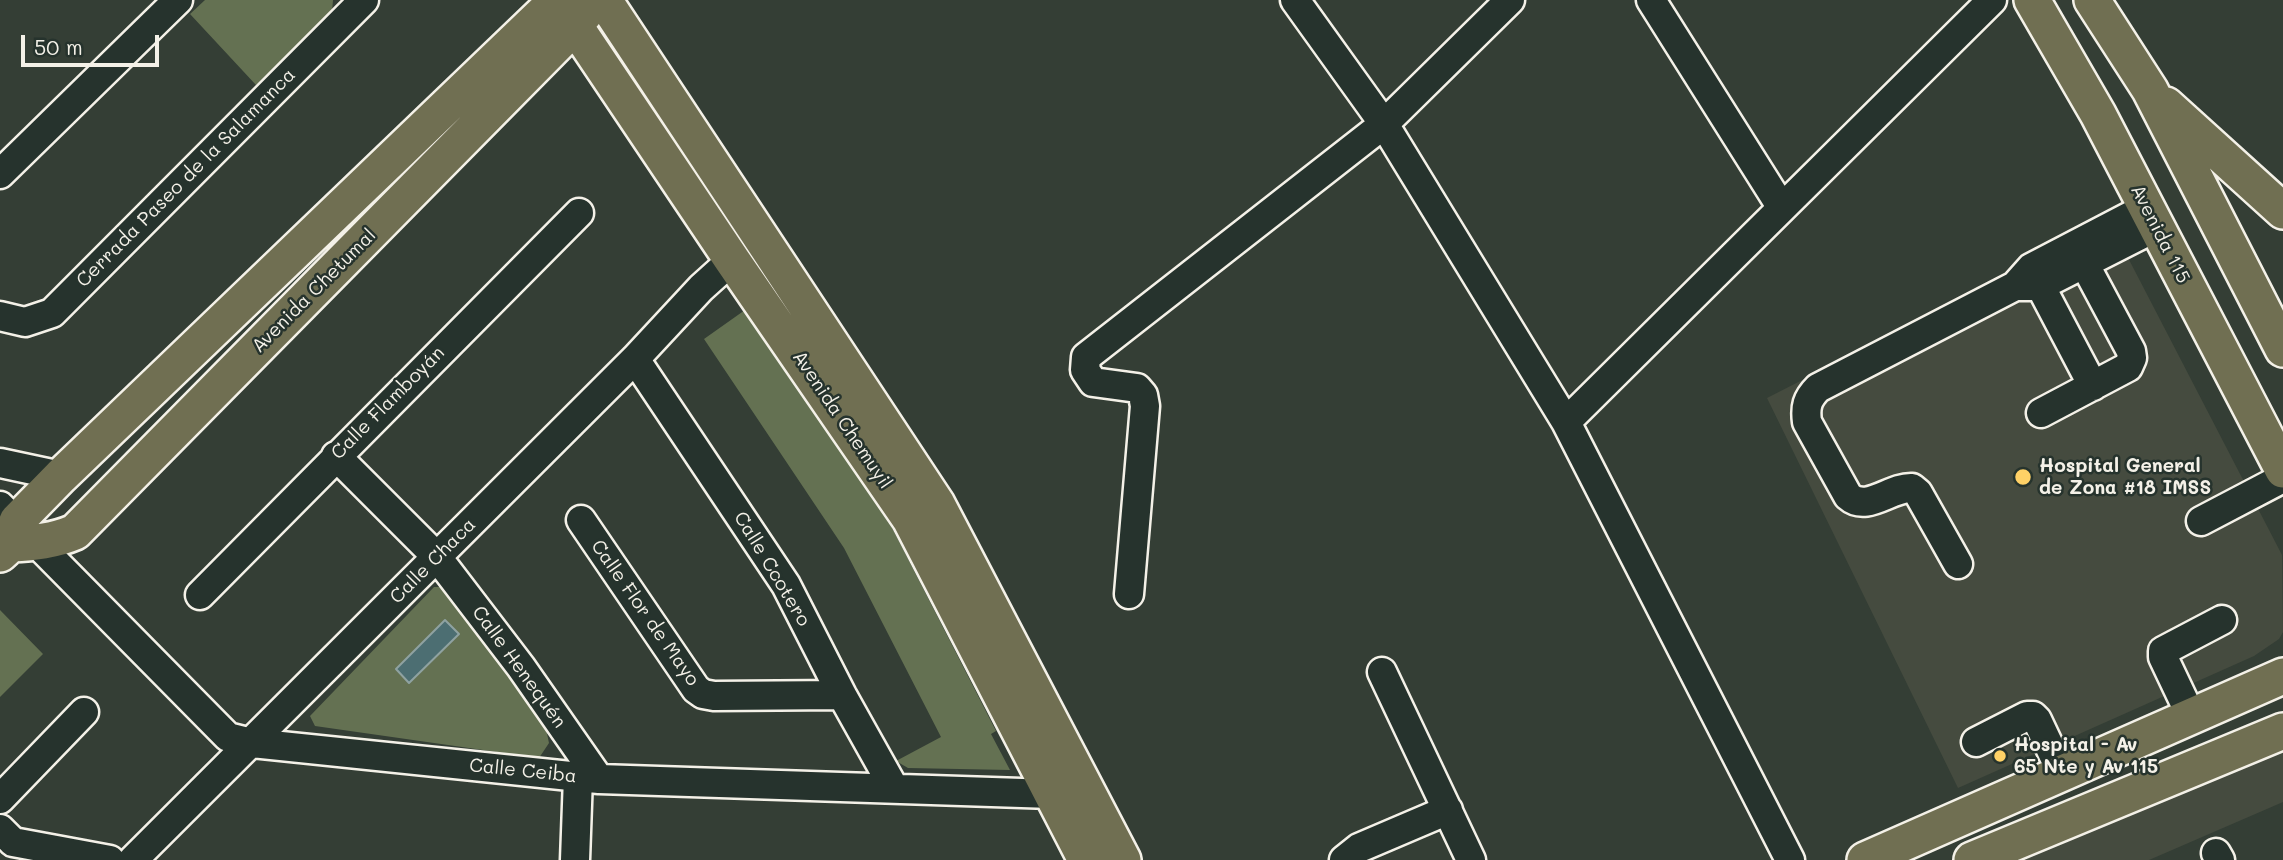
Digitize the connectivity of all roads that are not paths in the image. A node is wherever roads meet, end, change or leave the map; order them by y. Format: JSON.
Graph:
{"nodes":[{"id":1,"x":178,"y":0,"type":"edge"},
{"id":2,"x":604,"y":0,"type":"edge"},
{"id":3,"x":1295,"y":0,"type":"edge"},
{"id":4,"x":1510,"y":0,"type":"edge"},
{"id":5,"x":1650,"y":0,"type":"edge"},
{"id":6,"x":1992,"y":0,"type":"edge"},
{"id":7,"x":2032,"y":0,"type":"edge"},
{"id":8,"x":2092,"y":0,"type":"edge"},
{"id":9,"x":359,"y":1,"type":"edge"},
{"id":10,"x":573,"y":6,"type":"edge"},
{"id":11,"x":2150,"y":90,"type":"junction"},
{"id":12,"x":1384,"y":124,"type":"junction"},
{"id":13,"x":0,"y":174,"type":"edge"},
{"id":14,"x":1782,"y":208,"type":"junction"},
{"id":15,"x":2283,"y":211,"type":"edge"},
{"id":16,"x":579,"y":213,"type":"dead end"},
{"id":17,"x":2151,"y":217,"type":"junction"},
{"id":18,"x":732,"y":260,"type":"junction"},
{"id":19,"x":2084,"y":263,"type":"junction"},
{"id":20,"x":2029,"y":280,"type":"junction"},
{"id":21,"x":0,"y":316,"type":"edge"},
{"id":22,"x":2283,"y":349,"type":"edge"},
{"id":23,"x":635,"y":359,"type":"junction"},
{"id":24,"x":2094,"y":386,"type":"junction"},
{"id":25,"x":2041,"y":413,"type":"dead end"},
{"id":26,"x":1566,"y":422,"type":"junction"},
{"id":27,"x":336,"y":456,"type":"junction"},
{"id":28,"x":0,"y":463,"type":"edge"},
{"id":29,"x":2283,"y":470,"type":"edge"},
{"id":30,"x":61,"y":476,"type":"junction"},
{"id":31,"x":2283,"y":478,"type":"edge"},
{"id":32,"x":923,"y":511,"type":"junction"},
{"id":33,"x":580,"y":520,"type":"dead end"},
{"id":34,"x":2201,"y":521,"type":"dead end"},
{"id":35,"x":13,"y":533,"type":"edge"},
{"id":36,"x":437,"y":557,"type":"junction"},
{"id":37,"x":1958,"y":564,"type":"dead end"},
{"id":38,"x":1129,"y":594,"type":"dead end"},
{"id":39,"x":200,"y":595,"type":"dead end"},
{"id":40,"x":2222,"y":620,"type":"dead end"},
{"id":41,"x":1382,"y":672,"type":"dead end"},
{"id":42,"x":2283,"y":676,"type":"edge"},
{"id":43,"x":842,"y":695,"type":"junction"},
{"id":44,"x":84,"y":712,"type":"dead end"},
{"id":45,"x":2191,"y":716,"type":"junction"},
{"id":46,"x":2283,"y":731,"type":"edge"},
{"id":47,"x":1976,"y":742,"type":"dead end"},
{"id":48,"x":252,"y":743,"type":"junction"},
{"id":49,"x":2062,"y":773,"type":"junction"},
{"id":50,"x":589,"y":778,"type":"junction"},
{"id":51,"x":894,"y":789,"type":"junction"},
{"id":52,"x":1052,"y":794,"type":"junction"},
{"id":53,"x":0,"y":799,"type":"edge"},
{"id":54,"x":1448,"y":810,"type":"junction"},
{"id":55,"x":0,"y":829,"type":"edge"},
{"id":56,"x":110,"y":860,"type":"edge"},
{"id":57,"x":134,"y":860,"type":"edge"},
{"id":58,"x":575,"y":860,"type":"edge"},
{"id":59,"x":1086,"y":860,"type":"edge"},
{"id":60,"x":1123,"y":860,"type":"edge"},
{"id":61,"x":1344,"y":860,"type":"edge"},
{"id":62,"x":1471,"y":860,"type":"edge"},
{"id":63,"x":1790,"y":860,"type":"edge"},
{"id":64,"x":1864,"y":860,"type":"edge"},
{"id":65,"x":1972,"y":860,"type":"edge"}],
"edges":[{"from":1,"to":13,"type":"street"},
{"from":2,"to":32,"type":"main road","name":"Avenida Chemuyil"},
{"from":3,"to":12,"type":"street"},
{"from":4,"to":12,"type":"street"},
{"from":5,"to":14,"type":"street"},
{"from":6,"to":14,"type":"street"},
{"from":7,"to":17,"type":"main road","name":"Avenida 115"},
{"from":8,"to":11,"type":"main road"},
{"from":9,"to":21,"type":"street","name":"Cerrada Paseo de la Salamanca"},
{"from":10,"to":18,"type":"main road","name":"Avenida Chemuyil"},
{"from":10,"to":30,"type":"main road","name":"Avenida Chetumal"},
{"from":10,"to":35,"type":"main road","name":"Avenida Chetumal"},
{"from":11,"to":15,"type":"main road"},
{"from":11,"to":22,"type":"main road"},
{"from":12,"to":26,"type":"street"},
{"from":12,"to":38,"type":"street"},
{"from":14,"to":26,"type":"street"},
{"from":16,"to":27,"type":"street","name":"Calle Flamboyán"},
{"from":17,"to":19,"type":"street"},
{"from":17,"to":20,"type":"street"},
{"from":17,"to":29,"type":"main road","name":"Avenida 115"},
{"from":18,"to":23,"type":"street","name":"Calle Chaca"},
{"from":18,"to":32,"type":"main road","name":"Avenida Chemuyil"},
{"from":19,"to":20,"type":"street"},
{"from":19,"to":24,"type":"street"},
{"from":20,"to":24,"type":"street"},
{"from":20,"to":37,"type":"street"},
{"from":23,"to":36,"type":"street","name":"Calle Chaca"},
{"from":23,"to":43,"type":"street","name":"Calle Ccotero"},
{"from":24,"to":25,"type":"street"},
{"from":26,"to":63,"type":"street"},
{"from":27,"to":36,"type":"street","name":"Calle Henequén"},
{"from":27,"to":39,"type":"street","name":"Calle Flamboyán"},
{"from":28,"to":30,"type":"street"},
{"from":30,"to":35,"type":"main road","name":"Avenida Chetumal"},
{"from":31,"to":34,"type":"street"},
{"from":32,"to":52,"type":"main road","name":"Avenida Chemuyil"},
{"from":32,"to":60,"type":"main road","name":"Avenida Chemuyil"},
{"from":33,"to":43,"type":"street","name":"Calle Flor de Mayo"},
{"from":35,"to":48,"type":"street","name":"Calle Ceiba"},
{"from":36,"to":48,"type":"street","name":"Calle Chaca"},
{"from":36,"to":50,"type":"street","name":"Calle Henequén"},
{"from":40,"to":45,"type":"street"},
{"from":41,"to":54,"type":"street"},
{"from":42,"to":45,"type":"main road"},
{"from":43,"to":51,"type":"street","name":"Calle Ccotero"},
{"from":44,"to":53,"type":"street"},
{"from":45,"to":49,"type":"main road"},
{"from":46,"to":65,"type":"main road"},
{"from":47,"to":49,"type":"street"},
{"from":48,"to":50,"type":"street","name":"Calle Ceiba"},
{"from":48,"to":57,"type":"street","name":"Calle Chaca"},
{"from":49,"to":64,"type":"main road"},
{"from":50,"to":51,"type":"street","name":"Calle Ceiba"},
{"from":50,"to":58,"type":"street"},
{"from":51,"to":52,"type":"street","name":"Calle Ceiba"},
{"from":52,"to":59,"type":"main road","name":"Avenida Chemuyil"},
{"from":54,"to":61,"type":"street"},
{"from":54,"to":62,"type":"street"},
{"from":55,"to":56,"type":"street"}]}
